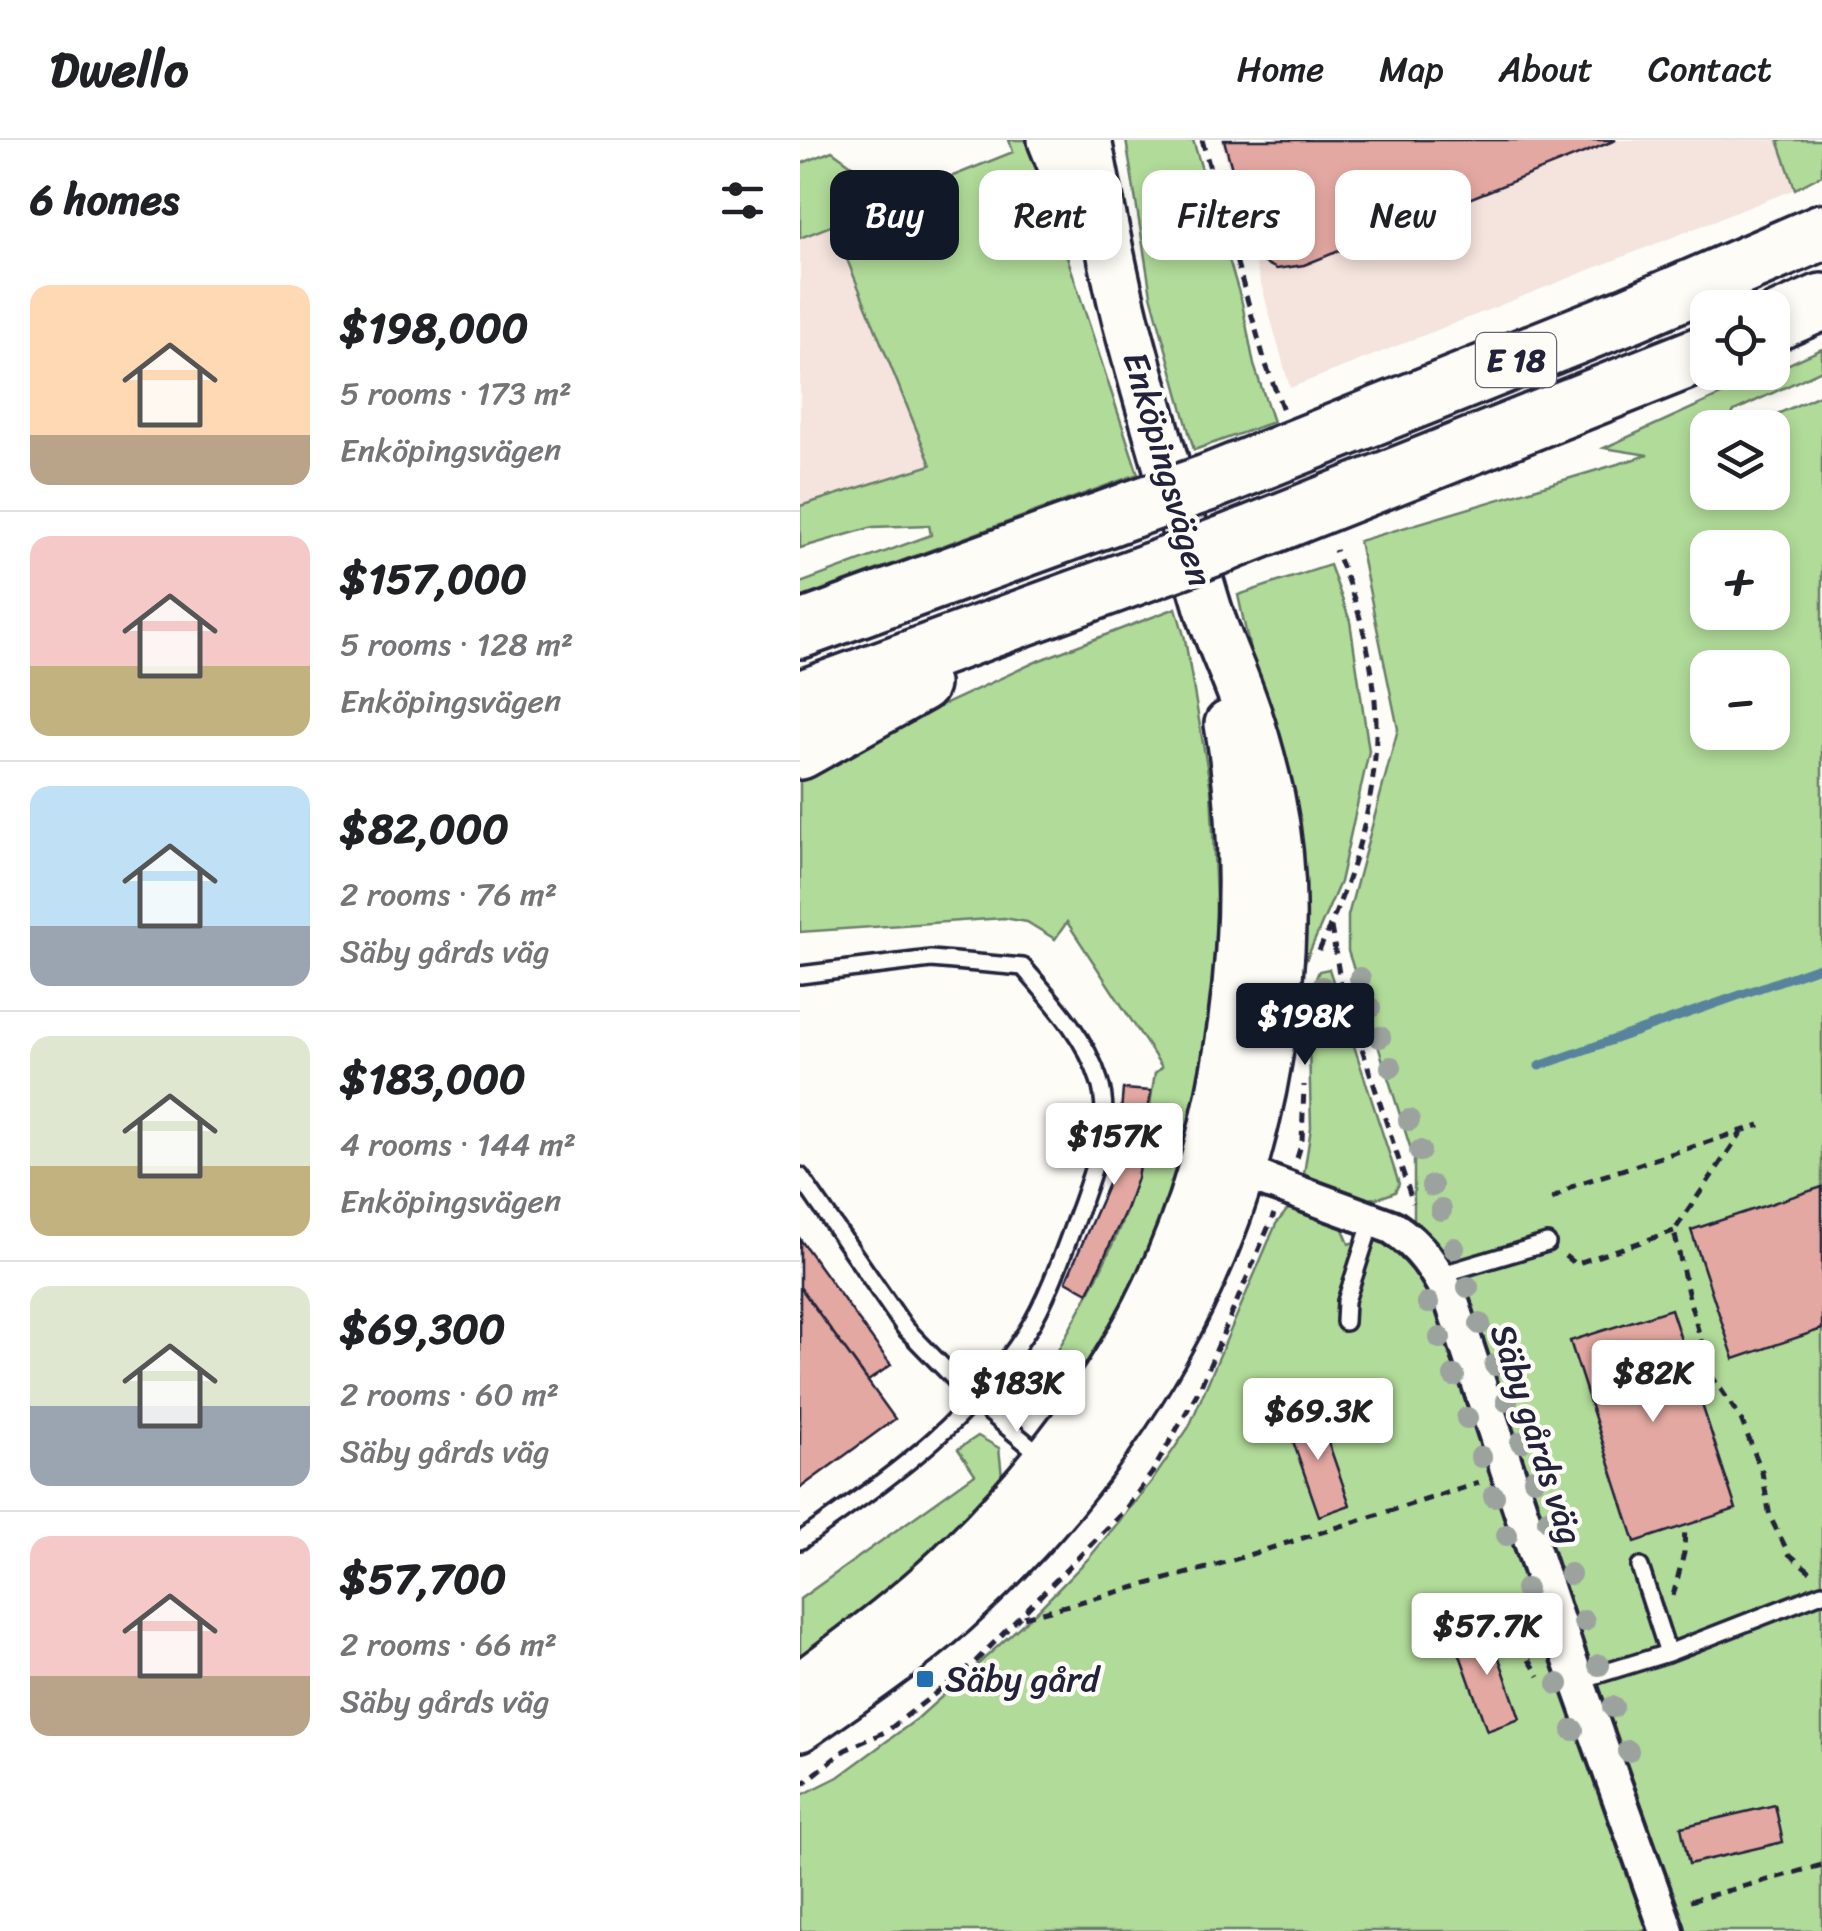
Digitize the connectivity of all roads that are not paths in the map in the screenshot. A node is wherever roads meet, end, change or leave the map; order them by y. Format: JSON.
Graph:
{"nodes":[{"id":1,"x":1051,"y":140,"type":"edge"},
{"id":2,"x":1088,"y":140,"type":"edge"},
{"id":3,"x":1822,"y":232,"type":"edge"},
{"id":4,"x":1822,"y":302,"type":"edge"},
{"id":5,"x":1790,"y":316,"type":"edge"},
{"id":6,"x":1128,"y":330,"type":"junction"},
{"id":7,"x":1690,"y":359,"type":"edge"},
{"id":8,"x":1068,"y":602,"type":"junction"},
{"id":9,"x":800,"y":630,"type":"edge"},
{"id":10,"x":800,"y":699,"type":"edge"},
{"id":11,"x":800,"y":750,"type":"edge"},
{"id":12,"x":800,"y":975,"type":"edge"},
{"id":13,"x":1222,"y":1165,"type":"junction"},
{"id":14,"x":800,"y":1176,"type":"edge"},
{"id":15,"x":1372,"y":1220,"type":"junction"},
{"id":16,"x":1547,"y":1243,"type":"road end"},
{"id":17,"x":1436,"y":1269,"type":"junction"},
{"id":18,"x":1345,"y":1322,"type":"dead end"},
{"id":19,"x":976,"y":1401,"type":"junction"},
{"id":20,"x":1062,"y":1471,"type":"junction"},
{"id":21,"x":800,"y":1540,"type":"edge"},
{"id":22,"x":1640,"y":1567,"type":"dead end"},
{"id":23,"x":1822,"y":1592,"type":"edge"},
{"id":24,"x":1668,"y":1654,"type":"junction"},
{"id":25,"x":1561,"y":1684,"type":"junction"},
{"id":26,"x":800,"y":1686,"type":"edge"},
{"id":27,"x":800,"y":1728,"type":"edge"},
{"id":28,"x":1664,"y":1920,"type":"edge"}],
"edges":[{"from":1,"to":6,"type":"street","name":"Enköpingsvägen"},
{"from":2,"to":6,"type":"street","name":"Enköpingsvägen"},
{"from":3,"to":9,"type":"highway","number":"E 18","bridge":true},
{"from":4,"to":5,"type":"highway"},
{"from":6,"to":13,"type":"street","name":"Enköpingsvägen"},
{"from":7,"to":8,"type":"highway","number":"E 18","bridge":true},
{"from":8,"to":10,"type":"highway","number":"E 18"},
{"from":8,"to":11,"type":"highway"},
{"from":12,"to":19,"type":"lane"},
{"from":13,"to":15,"type":"street","name":"Säby gårds väg"},
{"from":13,"to":20,"type":"street","name":"Enköpingsvägen"},
{"from":14,"to":19,"type":"lane"},
{"from":15,"to":17,"type":"street","name":"Säby gårds väg"},
{"from":15,"to":18,"type":"lane"},
{"from":16,"to":17,"type":"lane"},
{"from":17,"to":25,"type":"street","name":"Säby gårds väg"},
{"from":19,"to":20,"type":"lane"},
{"from":19,"to":21,"type":"lane"},
{"from":20,"to":26,"type":"street","name":"Enköpingsvägen"},
{"from":20,"to":27,"type":"street","name":"Enköpingsvägen"},
{"from":22,"to":24,"type":"lane"},
{"from":23,"to":24,"type":"lane"},
{"from":24,"to":25,"type":"lane"},
{"from":25,"to":28,"type":"street","name":"Säby gårds väg"}]}
